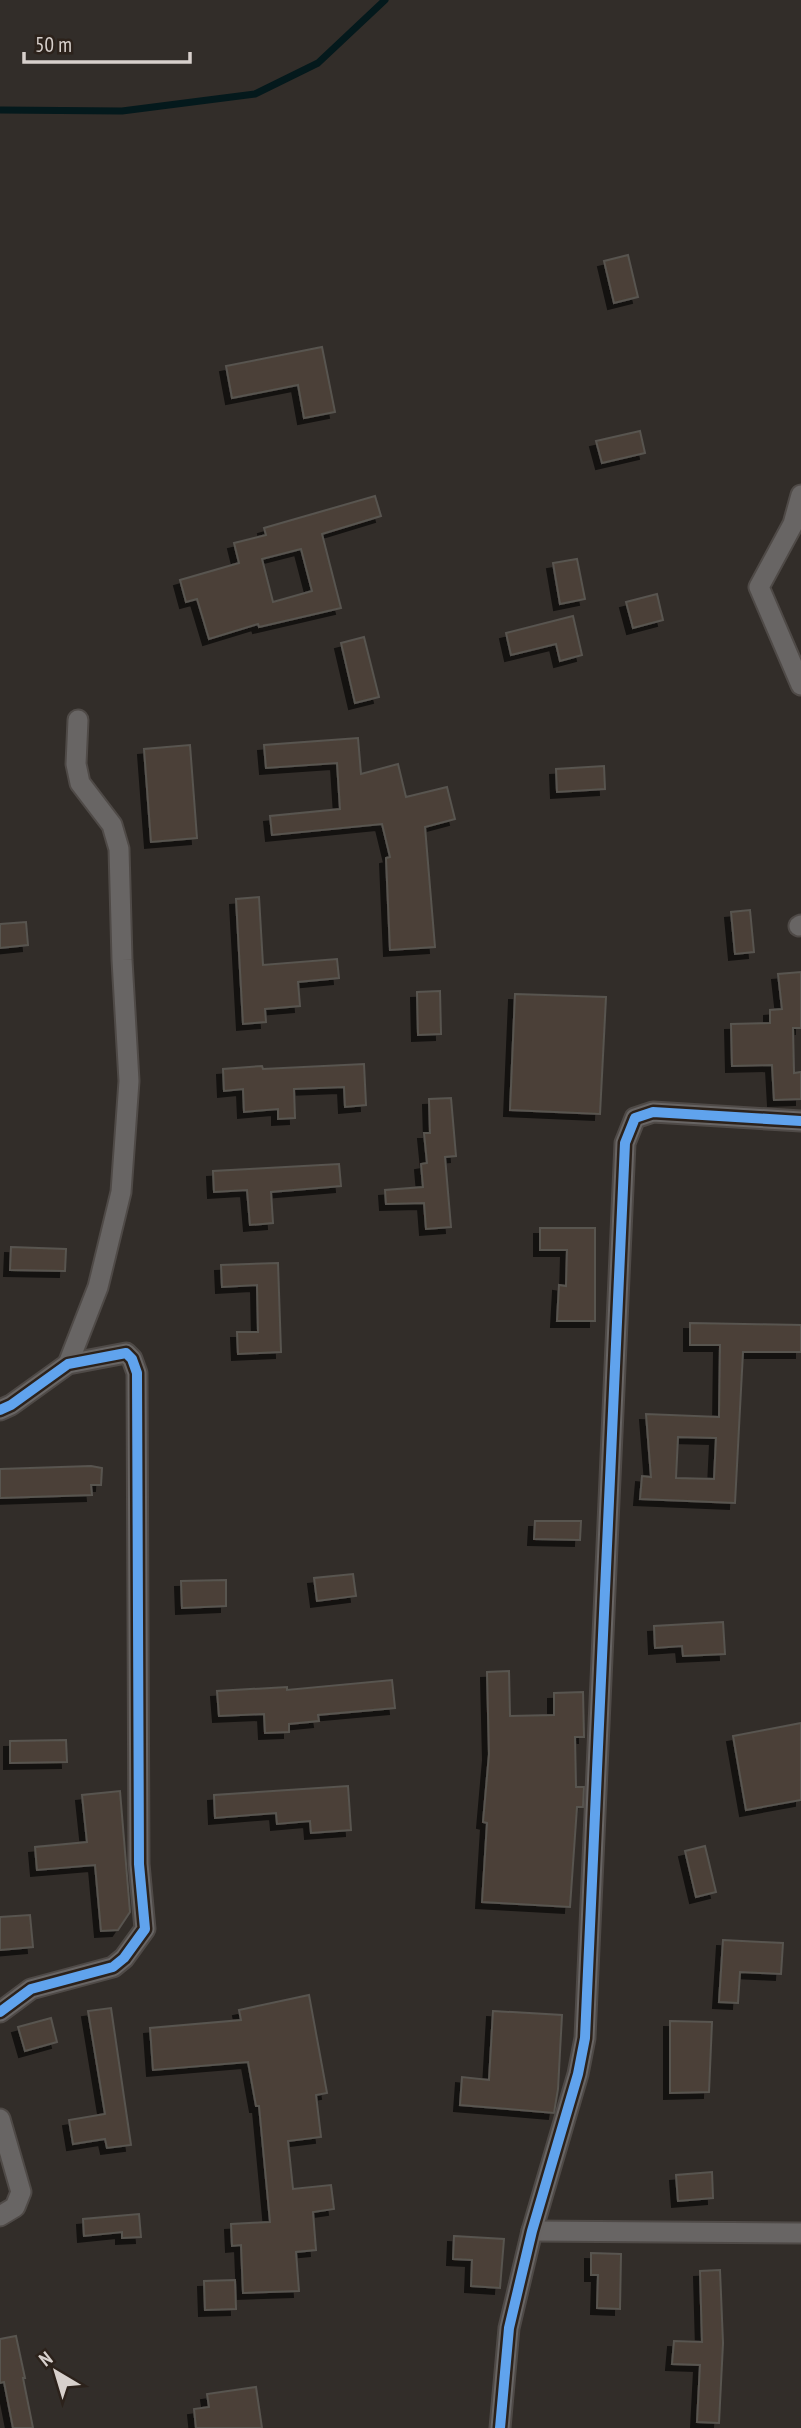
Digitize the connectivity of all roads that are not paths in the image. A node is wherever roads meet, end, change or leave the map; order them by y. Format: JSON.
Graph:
{"nodes":[{"id":1,"x":801,"y":495,"type":"edge"},
{"id":2,"x":801,"y":685,"type":"edge"},
{"id":3,"x":78,"y":720,"type":"dead end"},
{"id":4,"x":801,"y":1121,"type":"edge"},
{"id":5,"x":68,"y":1364,"type":"junction"},
{"id":6,"x":0,"y":1410,"type":"edge"},
{"id":7,"x":0,"y":2012,"type":"edge"},
{"id":8,"x":0,"y":2119,"type":"edge"},
{"id":9,"x":0,"y":2216,"type":"edge"},
{"id":10,"x":532,"y":2231,"type":"junction"},
{"id":11,"x":801,"y":2233,"type":"edge"},
{"id":12,"x":500,"y":2428,"type":"edge"}],
"edges":[{"from":1,"to":2,"type":"street"},
{"from":3,"to":5,"type":"street"},
{"from":4,"to":10,"type":"street"},
{"from":5,"to":6,"type":"street"},
{"from":5,"to":7,"type":"street"},
{"from":8,"to":9,"type":"street"},
{"from":10,"to":11,"type":"street"},
{"from":10,"to":12,"type":"street"}]}
